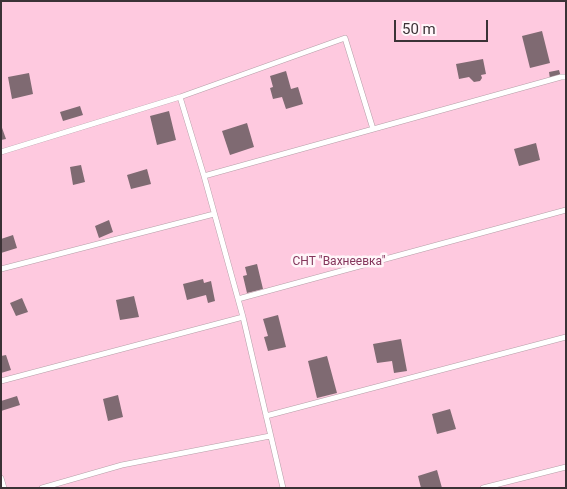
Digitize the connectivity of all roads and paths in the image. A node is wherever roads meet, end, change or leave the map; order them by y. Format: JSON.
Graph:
{"nodes":[{"id":1,"x":566,"y":77,"type":"edge"},
{"id":2,"x":180,"y":97,"type":"junction"},
{"id":3,"x":373,"y":129,"type":"junction"},
{"id":4,"x":1,"y":152,"type":"edge"},
{"id":5,"x":204,"y":176,"type":"junction"},
{"id":6,"x":566,"y":210,"type":"edge"},
{"id":7,"x":214,"y":214,"type":"junction"},
{"id":8,"x":1,"y":270,"type":"edge"},
{"id":9,"x":238,"y":300,"type":"junction"},
{"id":10,"x":243,"y":317,"type":"junction"},
{"id":11,"x":566,"y":337,"type":"edge"},
{"id":12,"x":1,"y":381,"type":"edge"},
{"id":13,"x":266,"y":416,"type":"junction"},
{"id":14,"x":270,"y":436,"type":"junction"},
{"id":15,"x":566,"y":467,"type":"edge"},
{"id":16,"x":1,"y":478,"type":"edge"},
{"id":17,"x":4,"y":488,"type":"edge"},
{"id":18,"x":42,"y":488,"type":"edge"},
{"id":19,"x":283,"y":488,"type":"edge"},
{"id":20,"x":483,"y":488,"type":"edge"}],
"edges":[{"from":1,"to":3,"type":"lane"},
{"from":2,"to":3,"type":"lane"},
{"from":2,"to":4,"type":"lane"},
{"from":2,"to":5,"type":"lane"},
{"from":3,"to":5,"type":"lane"},
{"from":5,"to":7,"type":"lane"},
{"from":6,"to":9,"type":"lane"},
{"from":7,"to":8,"type":"lane"},
{"from":7,"to":9,"type":"lane"},
{"from":9,"to":10,"type":"lane"},
{"from":10,"to":12,"type":"lane"},
{"from":10,"to":13,"type":"lane"},
{"from":11,"to":13,"type":"lane"},
{"from":13,"to":14,"type":"lane"},
{"from":14,"to":18,"type":"lane"},
{"from":14,"to":19,"type":"lane"},
{"from":15,"to":20,"type":"lane"},
{"from":16,"to":17,"type":"lane"}]}
